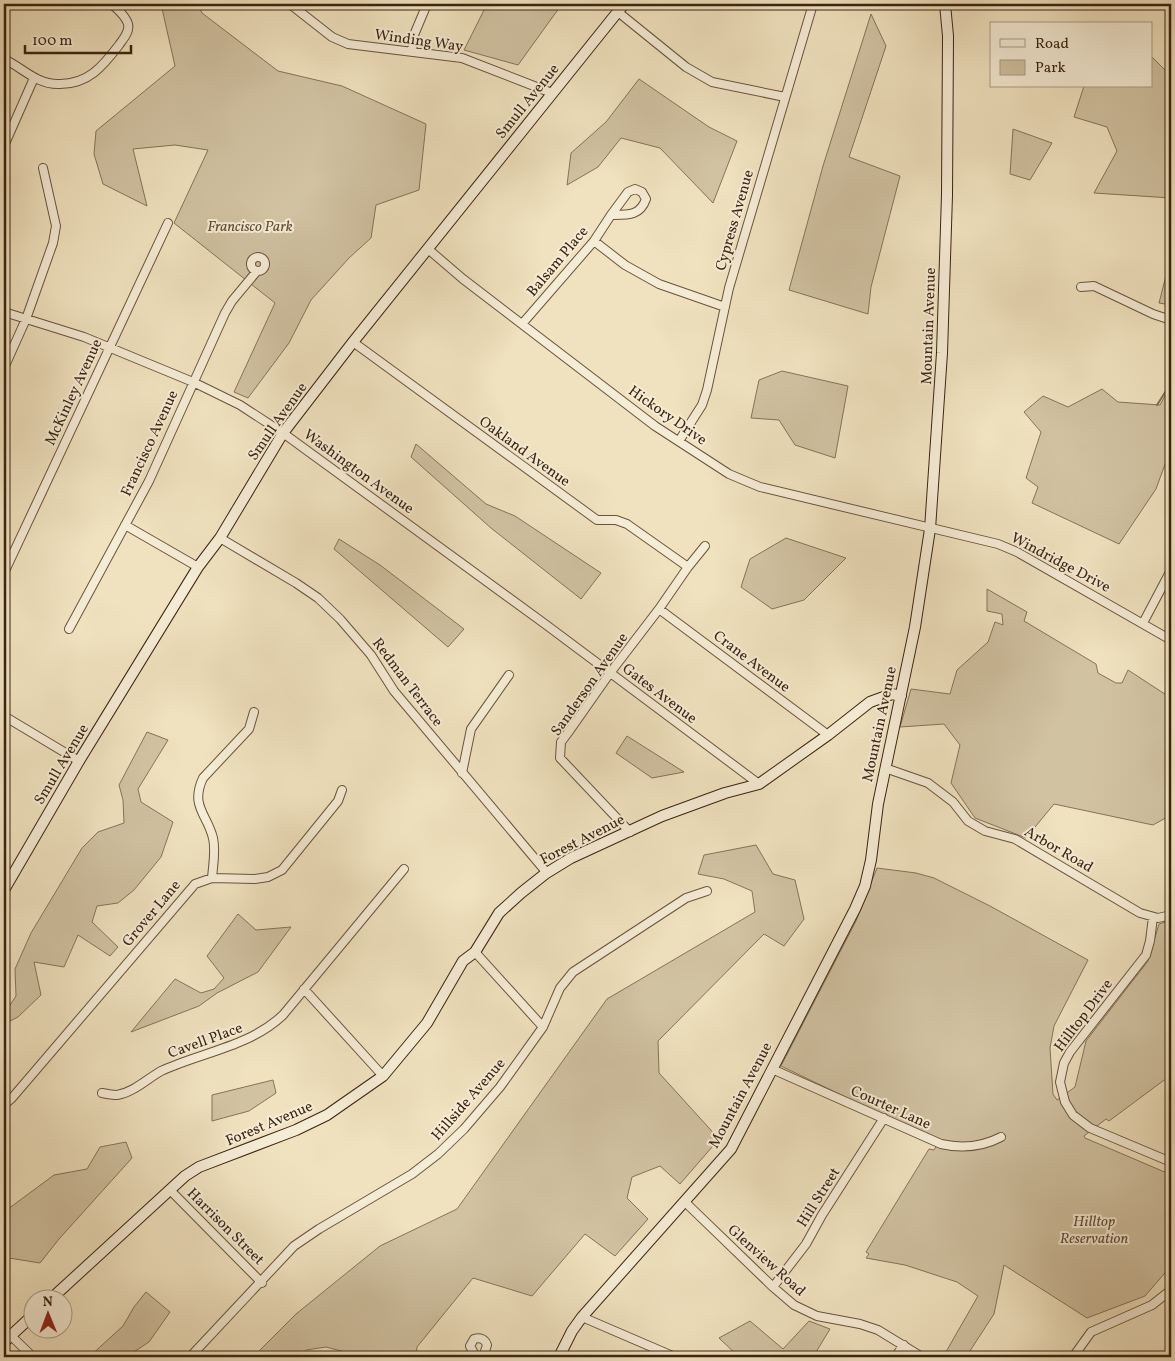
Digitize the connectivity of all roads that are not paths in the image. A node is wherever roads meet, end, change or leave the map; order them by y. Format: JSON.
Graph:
{"nodes":[{"id":1,"x":111,"y":4,"type":"edge"},
{"id":2,"x":290,"y":4,"type":"edge"},
{"id":3,"x":427,"y":4,"type":"edge"},
{"id":4,"x":813,"y":4,"type":"edge"},
{"id":5,"x":946,"y":4,"type":"edge"},
{"id":6,"x":621,"y":8,"type":"edge"},
{"id":7,"x":412,"y":52,"type":"junction"},
{"id":8,"x":4,"y":58,"type":"edge"},
{"id":9,"x":34,"y":78,"type":"junction"},
{"id":10,"x":552,"y":93,"type":"junction"},
{"id":11,"x":784,"y":97,"type":"junction"},
{"id":12,"x":4,"y":146,"type":"edge"},
{"id":13,"x":43,"y":168,"type":"dead end"},
{"id":14,"x":611,"y":215,"type":"dead end"},
{"id":15,"x":168,"y":223,"type":"dead end"},
{"id":16,"x":594,"y":241,"type":"junction"},
{"id":17,"x":428,"y":249,"type":"junction"},
{"id":18,"x":257,"y":271,"type":"dead end"},
{"id":19,"x":1081,"y":287,"type":"dead end"},
{"id":20,"x":725,"y":307,"type":"junction"},
{"id":21,"x":4,"y":312,"type":"edge"},
{"id":22,"x":26,"y":319,"type":"junction"},
{"id":23,"x":1171,"y":320,"type":"edge"},
{"id":24,"x":522,"y":324,"type":"junction"},
{"id":25,"x":352,"y":342,"type":"junction"},
{"id":26,"x":108,"y":347,"type":"junction"},
{"id":27,"x":4,"y":368,"type":"edge"},
{"id":28,"x":193,"y":382,"type":"junction"},
{"id":29,"x":283,"y":433,"type":"junction"},
{"id":30,"x":678,"y":441,"type":"junction"},
{"id":31,"x":125,"y":525,"type":"junction"},
{"id":32,"x":930,"y":529,"type":"junction"},
{"id":33,"x":220,"y":538,"type":"junction"},
{"id":34,"x":705,"y":546,"type":"dead end"},
{"id":35,"x":688,"y":567,"type":"junction"},
{"id":36,"x":198,"y":568,"type":"junction"},
{"id":37,"x":1171,"y":570,"type":"edge"},
{"id":38,"x":4,"y":573,"type":"edge"},
{"id":39,"x":659,"y":610,"type":"junction"},
{"id":40,"x":1143,"y":623,"type":"junction"},
{"id":41,"x":545,"y":624,"type":"joint"},
{"id":42,"x":69,"y":629,"type":"dead end"},
{"id":43,"x":1171,"y":640,"type":"edge"},
{"id":44,"x":610,"y":673,"type":"junction"},
{"id":45,"x":509,"y":675,"type":"dead end"},
{"id":46,"x":901,"y":696,"type":"junction"},
{"id":47,"x":254,"y":712,"type":"dead end"},
{"id":48,"x":4,"y":716,"type":"edge"},
{"id":49,"x":828,"y":735,"type":"junction"},
{"id":50,"x":79,"y":762,"type":"junction"},
{"id":51,"x":886,"y":768,"type":"junction"},
{"id":52,"x":462,"y":773,"type":"junction"},
{"id":53,"x":759,"y":784,"type":"junction"},
{"id":54,"x":342,"y":790,"type":"dead end"},
{"id":55,"x":630,"y":832,"type":"junction"},
{"id":56,"x":404,"y":869,"type":"dead end"},
{"id":57,"x":548,"y":873,"type":"junction"},
{"id":58,"x":212,"y":878,"type":"junction"},
{"id":59,"x":4,"y":890,"type":"edge"},
{"id":60,"x":707,"y":891,"type":"dead end"},
{"id":61,"x":1171,"y":915,"type":"edge"},
{"id":62,"x":1153,"y":917,"type":"junction"},
{"id":63,"x":475,"y":952,"type":"junction"},
{"id":64,"x":304,"y":989,"type":"junction"},
{"id":65,"x":543,"y":1027,"type":"junction"},
{"id":66,"x":772,"y":1069,"type":"junction"},
{"id":67,"x":383,"y":1076,"type":"junction"},
{"id":68,"x":102,"y":1093,"type":"dead end"},
{"id":69,"x":4,"y":1105,"type":"edge"},
{"id":70,"x":884,"y":1118,"type":"junction"},
{"id":71,"x":1001,"y":1137,"type":"dead end"},
{"id":72,"x":1171,"y":1162,"type":"edge"},
{"id":73,"x":170,"y":1190,"type":"junction"},
{"id":74,"x":685,"y":1202,"type":"junction"},
{"id":75,"x":262,"y":1283,"type":"junction"},
{"id":76,"x":773,"y":1287,"type":"junction"},
{"id":77,"x":63,"y":1288,"type":"edge"},
{"id":78,"x":1171,"y":1290,"type":"edge"},
{"id":79,"x":582,"y":1317,"type":"junction"},
{"id":80,"x":22,"y":1324,"type":"edge"},
{"id":81,"x":6,"y":1336,"type":"edge"},
{"id":82,"x":904,"y":1345,"type":"junction"},
{"id":83,"x":33,"y":1357,"type":"edge"},
{"id":84,"x":190,"y":1357,"type":"edge"},
{"id":85,"x":476,"y":1357,"type":"edge"},
{"id":86,"x":483,"y":1357,"type":"edge"},
{"id":87,"x":559,"y":1357,"type":"edge"},
{"id":88,"x":675,"y":1357,"type":"edge"},
{"id":89,"x":895,"y":1357,"type":"edge"},
{"id":90,"x":922,"y":1357,"type":"edge"},
{"id":91,"x":1073,"y":1357,"type":"edge"}],
"edges":[{"from":1,"to":9,"type":"street"},
{"from":2,"to":7,"type":"street","name":"Winding Way"},
{"from":3,"to":7,"type":"street"},
{"from":4,"to":11,"type":"street","name":"Cypress Avenue"},
{"from":5,"to":32,"type":"street","name":"Mountain Avenue"},
{"from":6,"to":10,"type":"street","name":"Smull Avenue"},
{"from":6,"to":11,"type":"street"},
{"from":7,"to":10,"type":"street","name":"Winding Way"},
{"from":8,"to":9,"type":"street"},
{"from":9,"to":12,"type":"street"},
{"from":10,"to":17,"type":"street","name":"Smull Avenue"},
{"from":11,"to":20,"type":"street","name":"Cypress Avenue"},
{"from":13,"to":22,"type":"street"},
{"from":14,"to":16,"type":"street","name":"Balsam Place"},
{"from":15,"to":26,"type":"street","name":"McKinley Avenue"},
{"from":16,"to":20,"type":"street"},
{"from":16,"to":24,"type":"street","name":"Balsam Place"},
{"from":17,"to":24,"type":"street","name":"Hickory Drive"},
{"from":17,"to":25,"type":"street","name":"Smull Avenue"},
{"from":18,"to":28,"type":"street","name":"Francisco Avenue"},
{"from":19,"to":23,"type":"street"},
{"from":20,"to":30,"type":"street","name":"Cypress Avenue"},
{"from":21,"to":22,"type":"street","name":"Washington Avenue"},
{"from":22,"to":26,"type":"street","name":"Washington Avenue"},
{"from":22,"to":27,"type":"street"},
{"from":24,"to":30,"type":"street","name":"Hickory Drive"},
{"from":25,"to":29,"type":"street","name":"Smull Avenue"},
{"from":25,"to":35,"type":"street","name":"Oakland Avenue"},
{"from":26,"to":28,"type":"street","name":"Washington Avenue"},
{"from":26,"to":38,"type":"street","name":"McKinley Avenue"},
{"from":28,"to":29,"type":"street","name":"Washington Avenue"},
{"from":28,"to":31,"type":"street","name":"Francisco Avenue"},
{"from":29,"to":33,"type":"street","name":"Smull Avenue"},
{"from":29,"to":41,"type":"street","name":"Washington Avenue"},
{"from":30,"to":32,"type":"street","name":"Hickory Drive"},
{"from":31,"to":36,"type":"street"},
{"from":31,"to":42,"type":"street","name":"Francisco Avenue"},
{"from":32,"to":40,"type":"street","name":"Windridge Drive"},
{"from":32,"to":46,"type":"street","name":"Mountain Avenue"},
{"from":33,"to":36,"type":"street","name":"Smull Avenue"},
{"from":33,"to":52,"type":"street","name":"Redman Terrace"},
{"from":34,"to":35,"type":"street","name":"Sanderson Avenue"},
{"from":35,"to":39,"type":"street","name":"Sanderson Avenue"},
{"from":36,"to":50,"type":"street","name":"Smull Avenue"},
{"from":37,"to":40,"type":"street"},
{"from":39,"to":44,"type":"street","name":"Sanderson Avenue"},
{"from":39,"to":49,"type":"street","name":"Crane Avenue"},
{"from":40,"to":43,"type":"street","name":"Windridge Drive"},
{"from":41,"to":44,"type":"street","name":"Gates Avenue"},
{"from":44,"to":53,"type":"street","name":"Gates Avenue"},
{"from":44,"to":55,"type":"street","name":"Sanderson Avenue"},
{"from":45,"to":52,"type":"street"},
{"from":46,"to":49,"type":"street","name":"Forest Avenue"},
{"from":46,"to":51,"type":"street","name":"Mountain Avenue"},
{"from":47,"to":58,"type":"street"},
{"from":48,"to":50,"type":"street"},
{"from":49,"to":53,"type":"street","name":"Forest Avenue"},
{"from":50,"to":59,"type":"street","name":"Smull Avenue"},
{"from":51,"to":62,"type":"street","name":"Arbor Road"},
{"from":51,"to":66,"type":"street","name":"Mountain Avenue"},
{"from":52,"to":57,"type":"street","name":"Redman Terrace"},
{"from":53,"to":55,"type":"street","name":"Forest Avenue"},
{"from":54,"to":58,"type":"street","name":"Grover Lane"},
{"from":55,"to":57,"type":"street","name":"Forest Avenue"},
{"from":56,"to":64,"type":"street","name":"Cavell Place"},
{"from":57,"to":63,"type":"street","name":"Forest Avenue"},
{"from":58,"to":69,"type":"street","name":"Grover Lane"},
{"from":60,"to":65,"type":"street","name":"Hillside Avenue"},
{"from":61,"to":62,"type":"street","name":"Arbor Road"},
{"from":62,"to":72,"type":"street","name":"Hilltop Drive"},
{"from":63,"to":65,"type":"street"},
{"from":63,"to":67,"type":"street","name":"Forest Avenue"},
{"from":64,"to":67,"type":"street"},
{"from":64,"to":68,"type":"street","name":"Cavell Place"},
{"from":65,"to":75,"type":"street","name":"Hillside Avenue"},
{"from":66,"to":70,"type":"street","name":"Courter Lane"},
{"from":66,"to":74,"type":"street","name":"Mountain Avenue"},
{"from":67,"to":73,"type":"street","name":"Forest Avenue"},
{"from":70,"to":71,"type":"street","name":"Courter Lane"},
{"from":70,"to":76,"type":"street","name":"Hill Street"},
{"from":73,"to":75,"type":"street","name":"Harrison Street"},
{"from":73,"to":77,"type":"street","name":"Forest Avenue"},
{"from":74,"to":76,"type":"street","name":"Glenview Road"},
{"from":74,"to":79,"type":"street","name":"Mountain Avenue"},
{"from":75,"to":84,"type":"street","name":"Hillside Avenue"},
{"from":76,"to":82,"type":"street","name":"Glenview Road"},
{"from":78,"to":91,"type":"street"},
{"from":79,"to":87,"type":"street","name":"Mountain Avenue"},
{"from":79,"to":88,"type":"street"},
{"from":80,"to":81,"type":"street"},
{"from":81,"to":83,"type":"street"},
{"from":82,"to":89,"type":"street"},
{"from":82,"to":90,"type":"street","name":"Glenview Road"},
{"from":85,"to":86,"type":"street"}]}
